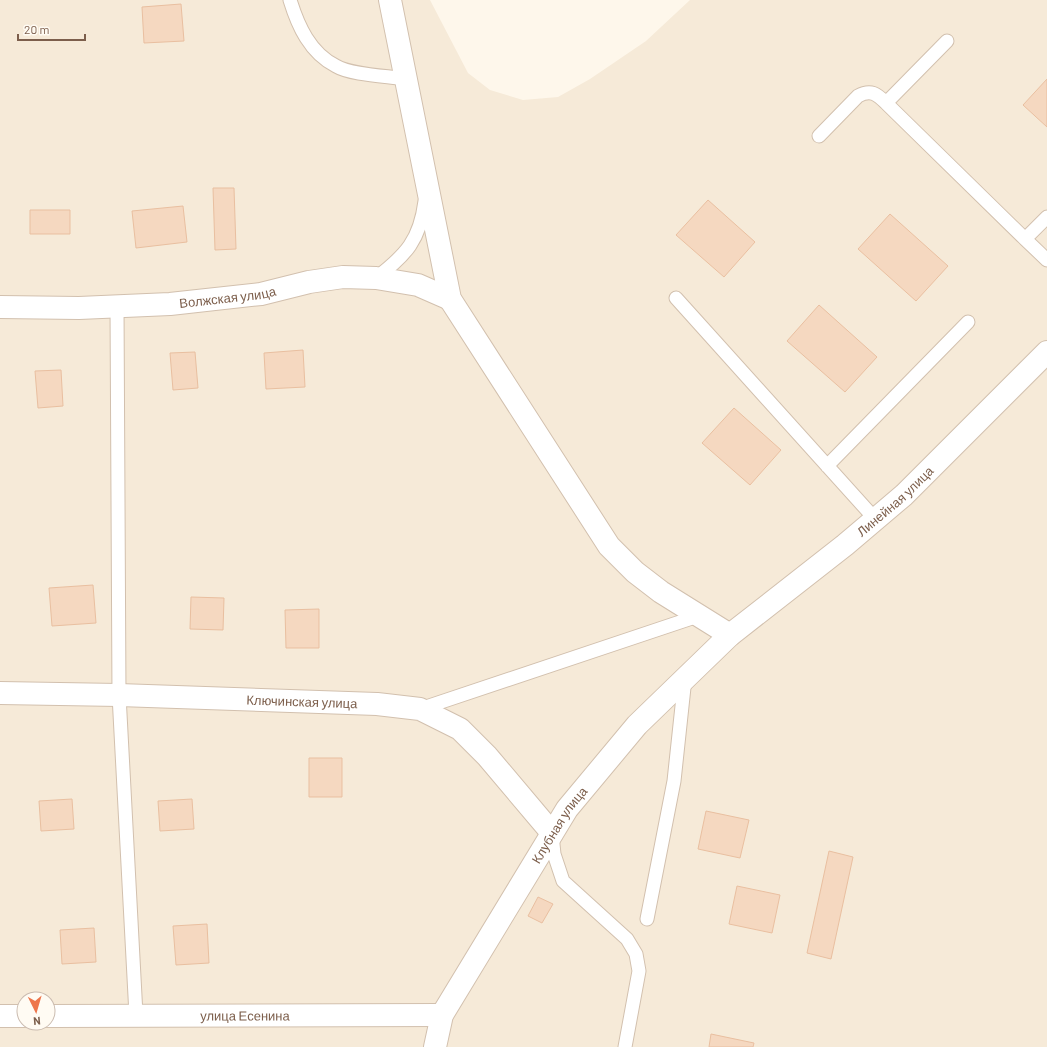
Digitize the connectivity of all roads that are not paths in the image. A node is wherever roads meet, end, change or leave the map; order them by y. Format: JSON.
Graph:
{"nodes":[{"id":1,"x":290,"y":0,"type":"edge"},
{"id":2,"x":390,"y":0,"type":"edge"},
{"id":3,"x":947,"y":41,"type":"dead end"},
{"id":4,"x":406,"y":79,"type":"junction"},
{"id":5,"x":886,"y":103,"type":"junction"},
{"id":6,"x":819,"y":136,"type":"dead end"},
{"id":7,"x":427,"y":188,"type":"junction"},
{"id":8,"x":1047,"y":217,"type":"edge"},
{"id":9,"x":1025,"y":239,"type":"junction"},
{"id":10,"x":1047,"y":260,"type":"edge"},
{"id":11,"x":376,"y":278,"type":"junction"},
{"id":12,"x":676,"y":298,"type":"dead end"},
{"id":13,"x":450,"y":299,"type":"junction"},
{"id":14,"x":117,"y":306,"type":"junction"},
{"id":15,"x":0,"y":307,"type":"edge"},
{"id":16,"x":968,"y":322,"type":"dead end"},
{"id":17,"x":1046,"y":356,"type":"edge"},
{"id":18,"x":827,"y":466,"type":"junction"},
{"id":19,"x":876,"y":520,"type":"junction"},
{"id":20,"x":698,"y":616,"type":"junction"},
{"id":21,"x":730,"y":635,"type":"junction"},
{"id":22,"x":685,"y":678,"type":"junction"},
{"id":23,"x":0,"y":693,"type":"edge"},
{"id":24,"x":119,"y":695,"type":"junction"},
{"id":25,"x":420,"y":709,"type":"junction"},
{"id":26,"x":552,"y":833,"type":"junction"},
{"id":27,"x":646,"y":919,"type":"dead end"},
{"id":28,"x":136,"y":1015,"type":"junction"},
{"id":29,"x":442,"y":1015,"type":"junction"},
{"id":30,"x":0,"y":1016,"type":"edge"},
{"id":31,"x":16,"y":1016,"type":"edge"},
{"id":32,"x":56,"y":1016,"type":"edge"},
{"id":33,"x":434,"y":1047,"type":"edge"},
{"id":34,"x":625,"y":1047,"type":"edge"}],
"edges":[{"from":1,"to":4,"type":"lane"},
{"from":2,"to":4,"type":"street"},
{"from":3,"to":5,"type":"lane"},
{"from":4,"to":7,"type":"street"},
{"from":5,"to":6,"type":"lane"},
{"from":5,"to":9,"type":"lane"},
{"from":7,"to":11,"type":"lane"},
{"from":7,"to":13,"type":"street"},
{"from":8,"to":9,"type":"lane"},
{"from":9,"to":10,"type":"lane"},
{"from":11,"to":13,"type":"street","name":"Волжская улица"},
{"from":11,"to":14,"type":"street","name":"Волжская улица"},
{"from":12,"to":18,"type":"lane"},
{"from":13,"to":20,"type":"street"},
{"from":14,"to":15,"type":"street","name":"Волжская улица"},
{"from":14,"to":24,"type":"lane"},
{"from":16,"to":18,"type":"lane"},
{"from":17,"to":19,"type":"street","name":"Линейная улица"},
{"from":18,"to":19,"type":"lane"},
{"from":19,"to":21,"type":"street","name":"Линейная улица"},
{"from":20,"to":21,"type":"street"},
{"from":20,"to":25,"type":"lane"},
{"from":21,"to":22,"type":"street","name":"Клубная улица"},
{"from":22,"to":26,"type":"street","name":"Клубная улица"},
{"from":22,"to":27,"type":"lane"},
{"from":23,"to":24,"type":"street","name":"Ключинская улица"},
{"from":24,"to":25,"type":"street","name":"Ключинская улица"},
{"from":24,"to":28,"type":"lane"},
{"from":25,"to":26,"type":"street","name":"Ключинская улица"},
{"from":26,"to":29,"type":"street","name":"Клубная улица"},
{"from":26,"to":34,"type":"lane"},
{"from":28,"to":29,"type":"street","name":"улица Есенина"},
{"from":28,"to":32,"type":"street","name":"улица Есенина"},
{"from":29,"to":33,"type":"street","name":"Клубная улица"},
{"from":30,"to":31,"type":"street"}]}
